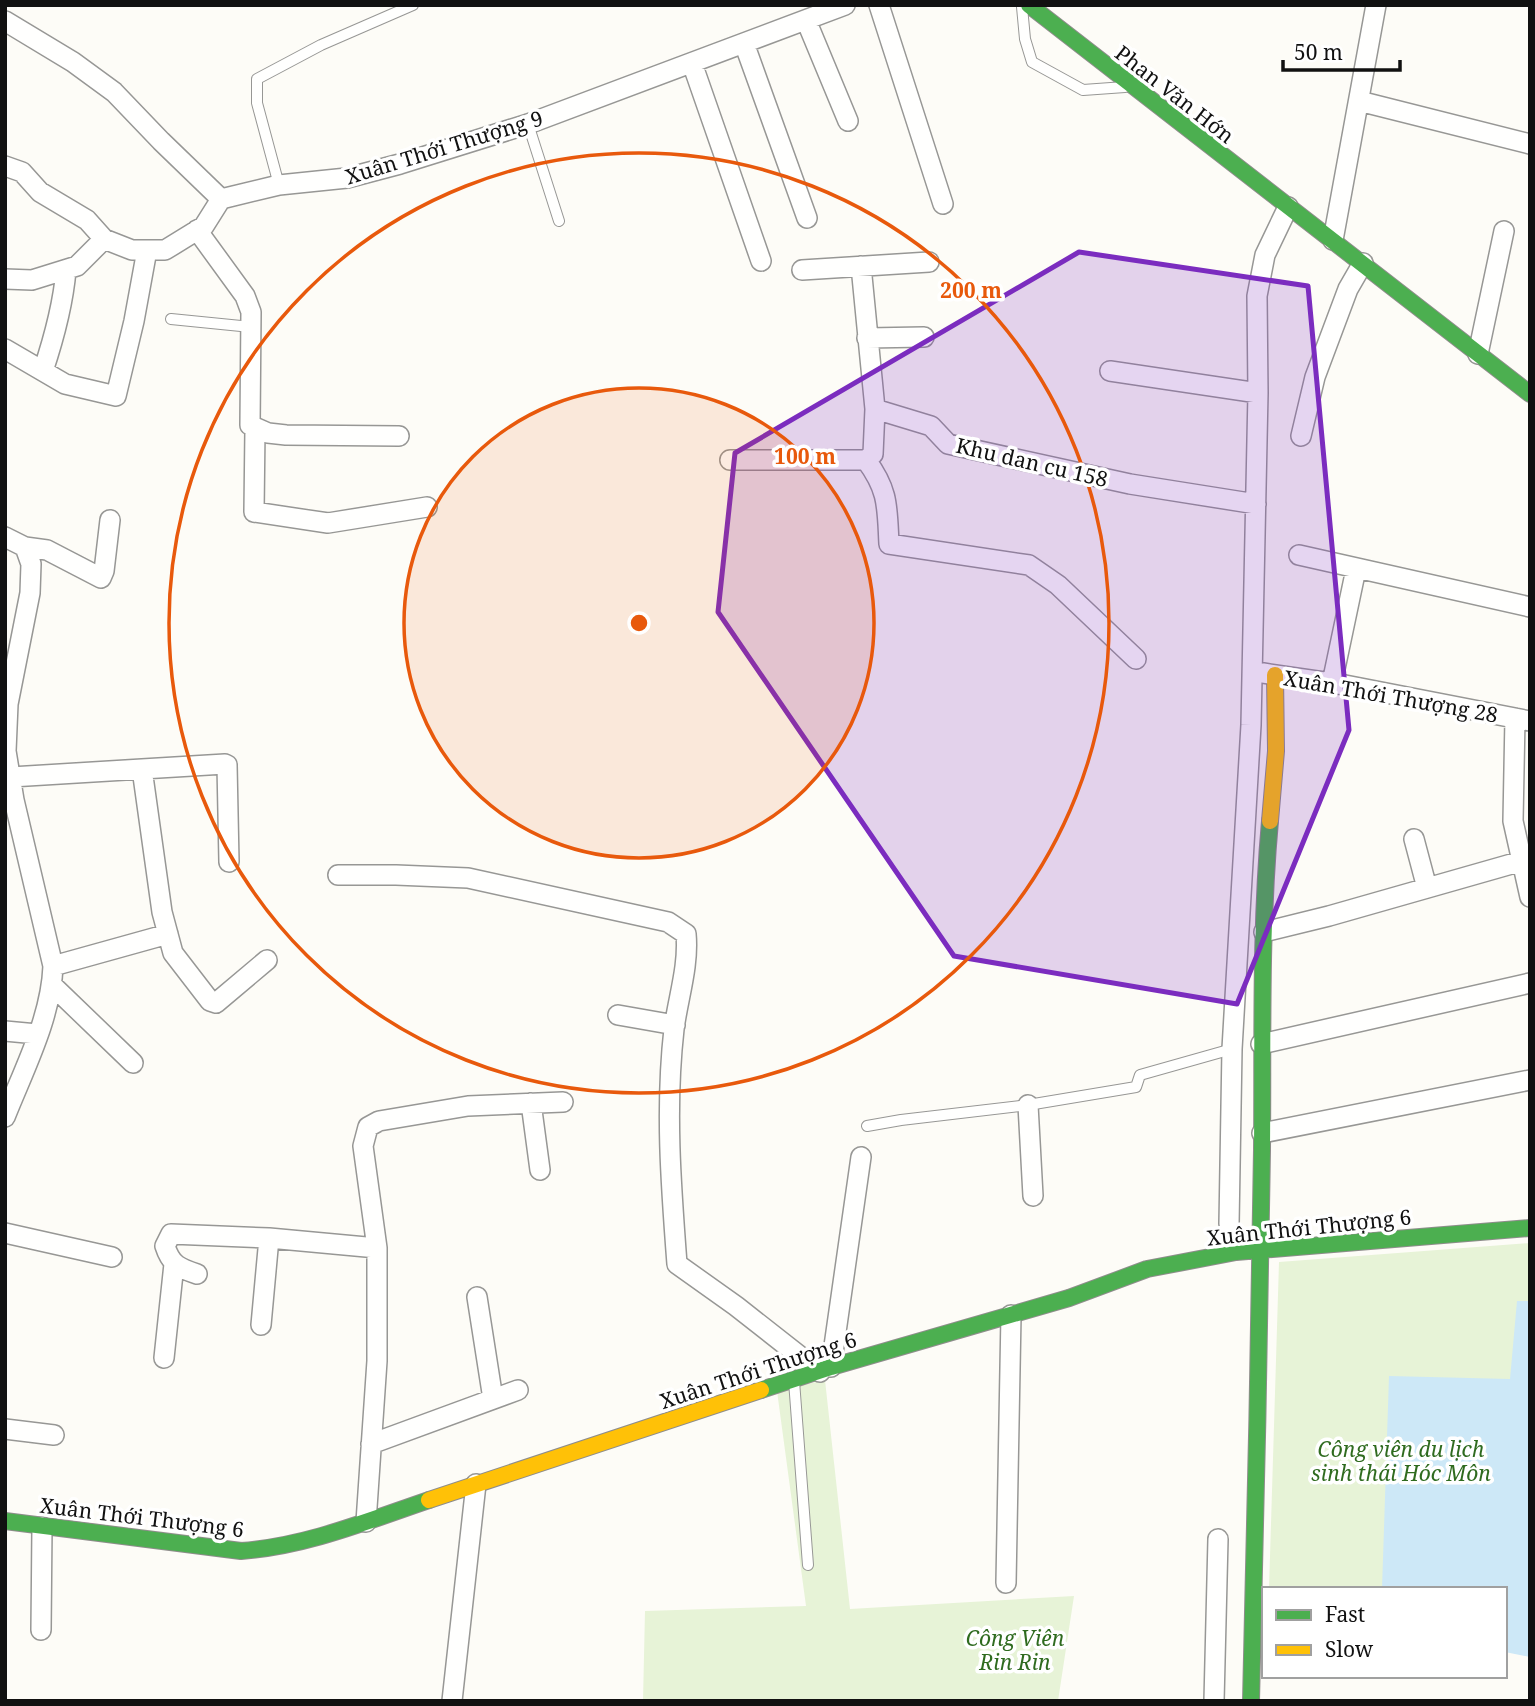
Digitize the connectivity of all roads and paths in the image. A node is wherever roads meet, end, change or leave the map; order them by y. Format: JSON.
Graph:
{"nodes":[{"id":1,"x":413,"y":5,"type":"edge"},
{"id":2,"x":845,"y":5,"type":"edge"},
{"id":3,"x":879,"y":5,"type":"edge"},
{"id":4,"x":1021,"y":5,"type":"edge"},
{"id":5,"x":1029,"y":5,"type":"edge"},
{"id":6,"x":1376,"y":5,"type":"edge"},
{"id":7,"x":806,"y":20,"type":"junction"},
{"id":8,"x":5,"y":22,"type":"edge"},
{"id":9,"x":744,"y":43,"type":"junction"},
{"id":10,"x":692,"y":64,"type":"junction"},
{"id":11,"x":1132,"y":87,"type":"junction"},
{"id":12,"x":1359,"y":101,"type":"junction"},
{"id":13,"x":848,"y":121,"type":"dead end"},
{"id":14,"x":528,"y":124,"type":"junction"},
{"id":15,"x":1530,"y":144,"type":"edge"},
{"id":16,"x":5,"y":166,"type":"edge"},
{"id":17,"x":279,"y":185,"type":"junction"},
{"id":18,"x":221,"y":199,"type":"junction"},
{"id":19,"x":943,"y":204,"type":"dead end"},
{"id":20,"x":1293,"y":210,"type":"junction"},
{"id":21,"x":807,"y":218,"type":"dead end"},
{"id":22,"x":559,"y":221,"type":"dead end"},
{"id":23,"x":197,"y":230,"type":"junction"},
{"id":24,"x":1504,"y":231,"type":"dead end"},
{"id":25,"x":104,"y":239,"type":"junction"},
{"id":26,"x":1333,"y":240,"type":"junction"},
{"id":27,"x":147,"y":250,"type":"junction"},
{"id":28,"x":761,"y":261,"type":"dead end"},
{"id":29,"x":929,"y":262,"type":"dead end"},
{"id":30,"x":1363,"y":264,"type":"junction"},
{"id":31,"x":861,"y":267,"type":"junction"},
{"id":32,"x":66,"y":270,"type":"junction"},
{"id":33,"x":802,"y":270,"type":"dead end"},
{"id":34,"x":5,"y":279,"type":"edge"},
{"id":35,"x":171,"y":319,"type":"dead end"},
{"id":36,"x":251,"y":327,"type":"junction"},
{"id":37,"x":924,"y":337,"type":"dead end"},
{"id":38,"x":867,"y":338,"type":"junction"},
{"id":39,"x":5,"y":349,"type":"edge"},
{"id":40,"x":1478,"y":354,"type":"junction"},
{"id":41,"x":1110,"y":371,"type":"dead end"},
{"id":42,"x":43,"y":372,"type":"junction"},
{"id":43,"x":1258,"y":393,"type":"junction"},
{"id":44,"x":1530,"y":394,"type":"edge"},
{"id":45,"x":875,"y":409,"type":"junction"},
{"id":46,"x":255,"y":429,"type":"junction"},
{"id":47,"x":399,"y":436,"type":"dead end"},
{"id":48,"x":1301,"y":436,"type":"dead end"},
{"id":49,"x":730,"y":460,"type":"dead end"},
{"id":50,"x":866,"y":460,"type":"junction"},
{"id":51,"x":1256,"y":504,"type":"junction"},
{"id":52,"x":427,"y":507,"type":"dead end"},
{"id":53,"x":110,"y":520,"type":"dead end"},
{"id":54,"x":5,"y":537,"type":"edge"},
{"id":55,"x":25,"y":547,"type":"junction"},
{"id":56,"x":1298,"y":555,"type":"dead end"},
{"id":57,"x":1356,"y":569,"type":"junction"},
{"id":58,"x":1530,"y":607,"type":"edge"},
{"id":59,"x":13,"y":634,"type":"edge"},
{"id":60,"x":1136,"y":659,"type":"dead end"},
{"id":61,"x":1252,"y":672,"type":"junction"},
{"id":62,"x":1275,"y":675,"type":"junction"},
{"id":63,"x":1332,"y":683,"type":"junction"},
{"id":64,"x":7,"y":704,"type":"edge"},
{"id":65,"x":1522,"y":719,"type":"edge"},
{"id":66,"x":6,"y":751,"type":"edge"},
{"id":67,"x":142,"y":769,"type":"junction"},
{"id":68,"x":10,"y":777,"type":"junction"},
{"id":69,"x":12,"y":820,"type":"edge"},
{"id":70,"x":1414,"y":839,"type":"dead end"},
{"id":71,"x":1522,"y":861,"type":"junction"},
{"id":72,"x":229,"y":862,"type":"dead end"},
{"id":73,"x":338,"y":875,"type":"dead end"},
{"id":74,"x":1427,"y":888,"type":"junction"},
{"id":75,"x":1530,"y":897,"type":"edge"},
{"id":76,"x":1264,"y":932,"type":"junction"},
{"id":77,"x":168,"y":934,"type":"junction"},
{"id":78,"x":267,"y":960,"type":"dead end"},
{"id":79,"x":52,"y":976,"type":"junction"},
{"id":80,"x":1530,"y":983,"type":"edge"},
{"id":81,"x":618,"y":1015,"type":"dead end"},
{"id":82,"x":1248,"y":1019,"type":"junction"},
{"id":83,"x":675,"y":1025,"type":"junction"},
{"id":84,"x":5,"y":1031,"type":"edge"},
{"id":85,"x":37,"y":1034,"type":"junction"},
{"id":86,"x":1261,"y":1044,"type":"junction"},
{"id":87,"x":1232,"y":1049,"type":"junction"},
{"id":88,"x":133,"y":1063,"type":"dead end"},
{"id":89,"x":1530,"y":1080,"type":"edge"},
{"id":90,"x":563,"y":1102,"type":"dead end"},
{"id":91,"x":531,"y":1103,"type":"junction"},
{"id":92,"x":1028,"y":1105,"type":"junction"},
{"id":93,"x":5,"y":1117,"type":"edge"},
{"id":94,"x":867,"y":1126,"type":"dead end"},
{"id":95,"x":1262,"y":1133,"type":"junction"},
{"id":96,"x":861,"y":1157,"type":"dead end"},
{"id":97,"x":540,"y":1170,"type":"dead end"},
{"id":98,"x":1033,"y":1196,"type":"dead end"},
{"id":99,"x":1229,"y":1224,"type":"dead end"},
{"id":100,"x":1530,"y":1228,"type":"edge"},
{"id":101,"x":5,"y":1233,"type":"edge"},
{"id":102,"x":269,"y":1238,"type":"junction"},
{"id":103,"x":377,"y":1248,"type":"junction"},
{"id":104,"x":1260,"y":1251,"type":"junction"},
{"id":105,"x":112,"y":1257,"type":"dead end"},
{"id":106,"x":174,"y":1265,"type":"junction"},
{"id":107,"x":197,"y":1274,"type":"dead end"},
{"id":108,"x":477,"y":1297,"type":"dead end"},
{"id":109,"x":1011,"y":1315,"type":"junction"},
{"id":110,"x":261,"y":1325,"type":"dead end"},
{"id":111,"x":164,"y":1358,"type":"dead end"},
{"id":112,"x":825,"y":1370,"type":"junction"},
{"id":113,"x":794,"y":1381,"type":"junction"},
{"id":114,"x":517,"y":1390,"type":"dead end"},
{"id":115,"x":493,"y":1399,"type":"junction"},
{"id":116,"x":5,"y":1429,"type":"edge"},
{"id":117,"x":54,"y":1435,"type":"dead end"},
{"id":118,"x":371,"y":1444,"type":"junction"},
{"id":119,"x":476,"y":1484,"type":"junction"},
{"id":120,"x":5,"y":1521,"type":"edge"},
{"id":121,"x":366,"y":1522,"type":"junction"},
{"id":122,"x":42,"y":1527,"type":"junction"},
{"id":123,"x":1218,"y":1539,"type":"dead end"},
{"id":124,"x":808,"y":1564,"type":"dead end"},
{"id":125,"x":1006,"y":1583,"type":"dead end"},
{"id":126,"x":41,"y":1630,"type":"dead end"},
{"id":127,"x":452,"y":1701,"type":"edge"},
{"id":128,"x":1214,"y":1701,"type":"edge"},
{"id":129,"x":1251,"y":1701,"type":"edge"}],
"edges":[{"from":1,"to":17,"type":"lane"},
{"from":2,"to":7,"type":"street","name":"Xuân Thới Thượng 9"},
{"from":3,"to":19,"type":"street"},
{"from":4,"to":11,"type":"lane"},
{"from":5,"to":11,"type":"street","name":"Phan Văn Hớn"},
{"from":6,"to":12,"type":"street"},
{"from":7,"to":9,"type":"street","name":"Xuân Thới Thượng 9"},
{"from":7,"to":13,"type":"street"},
{"from":8,"to":18,"type":"street"},
{"from":9,"to":10,"type":"street","name":"Xuân Thới Thượng 9"},
{"from":9,"to":21,"type":"street"},
{"from":10,"to":14,"type":"street","name":"Xuân Thới Thượng 9"},
{"from":10,"to":28,"type":"street"},
{"from":11,"to":20,"type":"street","name":"Phan Văn Hớn"},
{"from":12,"to":15,"type":"street"},
{"from":12,"to":26,"type":"street"},
{"from":14,"to":17,"type":"street","name":"Xuân Thới Thượng 9"},
{"from":14,"to":22,"type":"lane"},
{"from":16,"to":25,"type":"street"},
{"from":17,"to":18,"type":"street","name":"Xuân Thới Thượng 9"},
{"from":18,"to":23,"type":"street"},
{"from":20,"to":26,"type":"street","name":"Phan Văn Hớn"},
{"from":20,"to":43,"type":"street"},
{"from":23,"to":27,"type":"street"},
{"from":23,"to":36,"type":"street"},
{"from":24,"to":40,"type":"street"},
{"from":25,"to":27,"type":"street"},
{"from":25,"to":32,"type":"street"},
{"from":26,"to":30,"type":"street"},
{"from":27,"to":42,"type":"street"},
{"from":29,"to":31,"type":"street"},
{"from":30,"to":40,"type":"street"},
{"from":30,"to":48,"type":"street"},
{"from":31,"to":33,"type":"street"},
{"from":31,"to":38,"type":"street"},
{"from":32,"to":34,"type":"street"},
{"from":32,"to":42,"type":"street"},
{"from":35,"to":36,"type":"lane"},
{"from":36,"to":46,"type":"street"},
{"from":37,"to":38,"type":"street"},
{"from":38,"to":45,"type":"street"},
{"from":39,"to":42,"type":"street"},
{"from":40,"to":44,"type":"street"},
{"from":41,"to":43,"type":"street"},
{"from":43,"to":51,"type":"street"},
{"from":45,"to":50,"type":"street"},
{"from":45,"to":51,"type":"street","name":"Khu dan cu 158"},
{"from":46,"to":47,"type":"street"},
{"from":46,"to":52,"type":"street"},
{"from":49,"to":50,"type":"street"},
{"from":50,"to":60,"type":"street"},
{"from":51,"to":61,"type":"street"},
{"from":53,"to":55,"type":"street"},
{"from":54,"to":55,"type":"street"},
{"from":55,"to":59,"type":"street"},
{"from":56,"to":57,"type":"street"},
{"from":57,"to":58,"type":"street"},
{"from":57,"to":63,"type":"street"},
{"from":59,"to":64,"type":"street"},
{"from":61,"to":62,"type":"street","name":"Xuân Thới Thượng 28"},
{"from":61,"to":82,"type":"street"},
{"from":62,"to":63,"type":"street","name":"Xuân Thới Thượng 28"},
{"from":62,"to":76,"type":"street"},
{"from":63,"to":65,"type":"street","name":"Xuân Thới Thượng 28"},
{"from":64,"to":66,"type":"street"},
{"from":65,"to":71,"type":"street"},
{"from":66,"to":68,"type":"street"},
{"from":67,"to":68,"type":"street"},
{"from":67,"to":72,"type":"street"},
{"from":67,"to":77,"type":"street"},
{"from":68,"to":69,"type":"street"},
{"from":69,"to":79,"type":"street"},
{"from":70,"to":74,"type":"street"},
{"from":71,"to":74,"type":"street"},
{"from":71,"to":75,"type":"street"},
{"from":73,"to":83,"type":"street"},
{"from":74,"to":76,"type":"street"},
{"from":76,"to":82,"type":"street"},
{"from":77,"to":78,"type":"street"},
{"from":77,"to":79,"type":"street"},
{"from":79,"to":85,"type":"street"},
{"from":79,"to":88,"type":"street"},
{"from":80,"to":86,"type":"street"},
{"from":81,"to":83,"type":"street"},
{"from":82,"to":86,"type":"street"},
{"from":82,"to":87,"type":"street"},
{"from":83,"to":112,"type":"street"},
{"from":84,"to":85,"type":"street"},
{"from":85,"to":93,"type":"street"},
{"from":86,"to":95,"type":"street"},
{"from":87,"to":92,"type":"lane"},
{"from":87,"to":99,"type":"street"},
{"from":89,"to":95,"type":"street"},
{"from":90,"to":91,"type":"street"},
{"from":91,"to":97,"type":"street"},
{"from":91,"to":103,"type":"street"},
{"from":92,"to":94,"type":"lane"},
{"from":92,"to":98,"type":"street"},
{"from":95,"to":104,"type":"street"},
{"from":96,"to":112,"type":"street"},
{"from":100,"to":104,"type":"street","name":"Xuân Thới Thượng 6"},
{"from":101,"to":105,"type":"street"},
{"from":102,"to":103,"type":"street"},
{"from":102,"to":106,"type":"street"},
{"from":102,"to":110,"type":"street"},
{"from":103,"to":118,"type":"street"},
{"from":104,"to":109,"type":"street","name":"Xuân Thới Thượng 6"},
{"from":104,"to":129,"type":"street"},
{"from":106,"to":107,"type":"street"},
{"from":106,"to":111,"type":"street"},
{"from":108,"to":115,"type":"street"},
{"from":109,"to":112,"type":"street","name":"Xuân Thới Thượng 6"},
{"from":109,"to":125,"type":"street"},
{"from":112,"to":113,"type":"street","name":"Xuân Thới Thượng 6"},
{"from":113,"to":119,"type":"street","name":"Xuân Thới Thượng 6"},
{"from":113,"to":124,"type":"lane"},
{"from":114,"to":115,"type":"street"},
{"from":115,"to":118,"type":"street"},
{"from":116,"to":117,"type":"street"},
{"from":118,"to":121,"type":"street"},
{"from":119,"to":121,"type":"street","name":"Xuân Thới Thượng 6"},
{"from":119,"to":127,"type":"street"},
{"from":120,"to":122,"type":"street","name":"Xuân Thới Thượng 6"},
{"from":121,"to":122,"type":"street","name":"Xuân Thới Thượng 6"},
{"from":122,"to":126,"type":"street"},
{"from":123,"to":128,"type":"street"}]}
